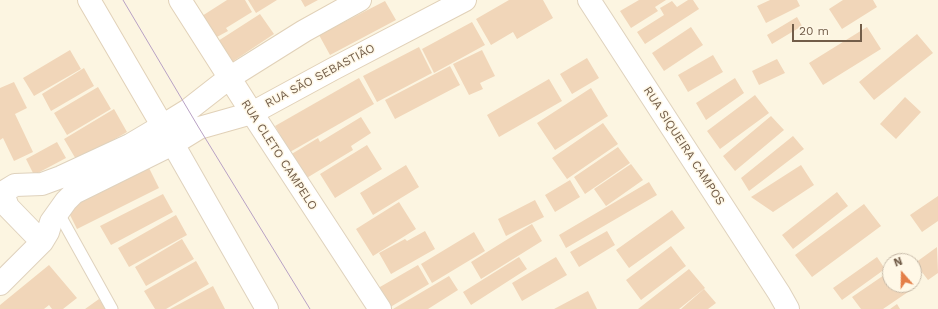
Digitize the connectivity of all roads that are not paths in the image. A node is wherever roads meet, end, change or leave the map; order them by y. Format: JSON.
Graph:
{"nodes":[{"id":1,"x":89,"y":0,"type":"edge"},
{"id":2,"x":180,"y":0,"type":"edge"},
{"id":3,"x":360,"y":0,"type":"edge"},
{"id":4,"x":465,"y":0,"type":"edge"},
{"id":5,"x":589,"y":0,"type":"edge"},
{"id":6,"x":229,"y":78,"type":"junction"},
{"id":7,"x":252,"y":113,"type":"junction"},
{"id":8,"x":167,"y":135,"type":"junction"},
{"id":9,"x":54,"y":180,"type":"junction"},
{"id":10,"x":62,"y":207,"type":"junction"},
{"id":11,"x":42,"y":242,"type":"junction"},
{"id":12,"x":0,"y":284,"type":"edge"},
{"id":13,"x":784,"y":301,"type":"edge"},
{"id":14,"x":112,"y":309,"type":"edge"},
{"id":15,"x":267,"y":309,"type":"edge"},
{"id":16,"x":380,"y":309,"type":"edge"},
{"id":17,"x":796,"y":309,"type":"edge"}],
"edges":[{"from":1,"to":8,"type":"street"},
{"from":2,"to":6,"type":"street","name":"RUA CLETO CAMPELO"},
{"from":3,"to":6,"type":"street","name":"RUA SÃO SEBASTIÃO"},
{"from":4,"to":7,"type":"street","name":"RUA SÃO SEBASTIÃO"},
{"from":5,"to":13,"type":"street","name":"RUA SIQUEIRA CAMPOS"},
{"from":6,"to":7,"type":"street","name":"RUA CLETO CAMPELO"},
{"from":6,"to":8,"type":"street","name":"RUA SÃO SEBASTIÃO"},
{"from":7,"to":8,"type":"street","name":"RUA SÃO SEBASTIÃO"},
{"from":7,"to":16,"type":"street","name":"RUA CLETO CAMPELO"},
{"from":8,"to":9,"type":"street","name":"RUA SÃO SEBASTIÃO"},
{"from":8,"to":10,"type":"street","name":"RUA SÃO SEBASTIÃO"},
{"from":8,"to":15,"type":"street"},
{"from":9,"to":10,"type":"street"},
{"from":9,"to":11,"type":"street","name":"RUA SÃO SEBASTIÃO"},
{"from":10,"to":11,"type":"street","name":"RUA SÃO SEBASTIÃO"},
{"from":10,"to":14,"type":"lane"},
{"from":11,"to":12,"type":"street","name":"RUA SÃO SEBASTIÃO"},
{"from":13,"to":17,"type":"street","name":"RUA SIQUEIRA CAMPOS"}]}
